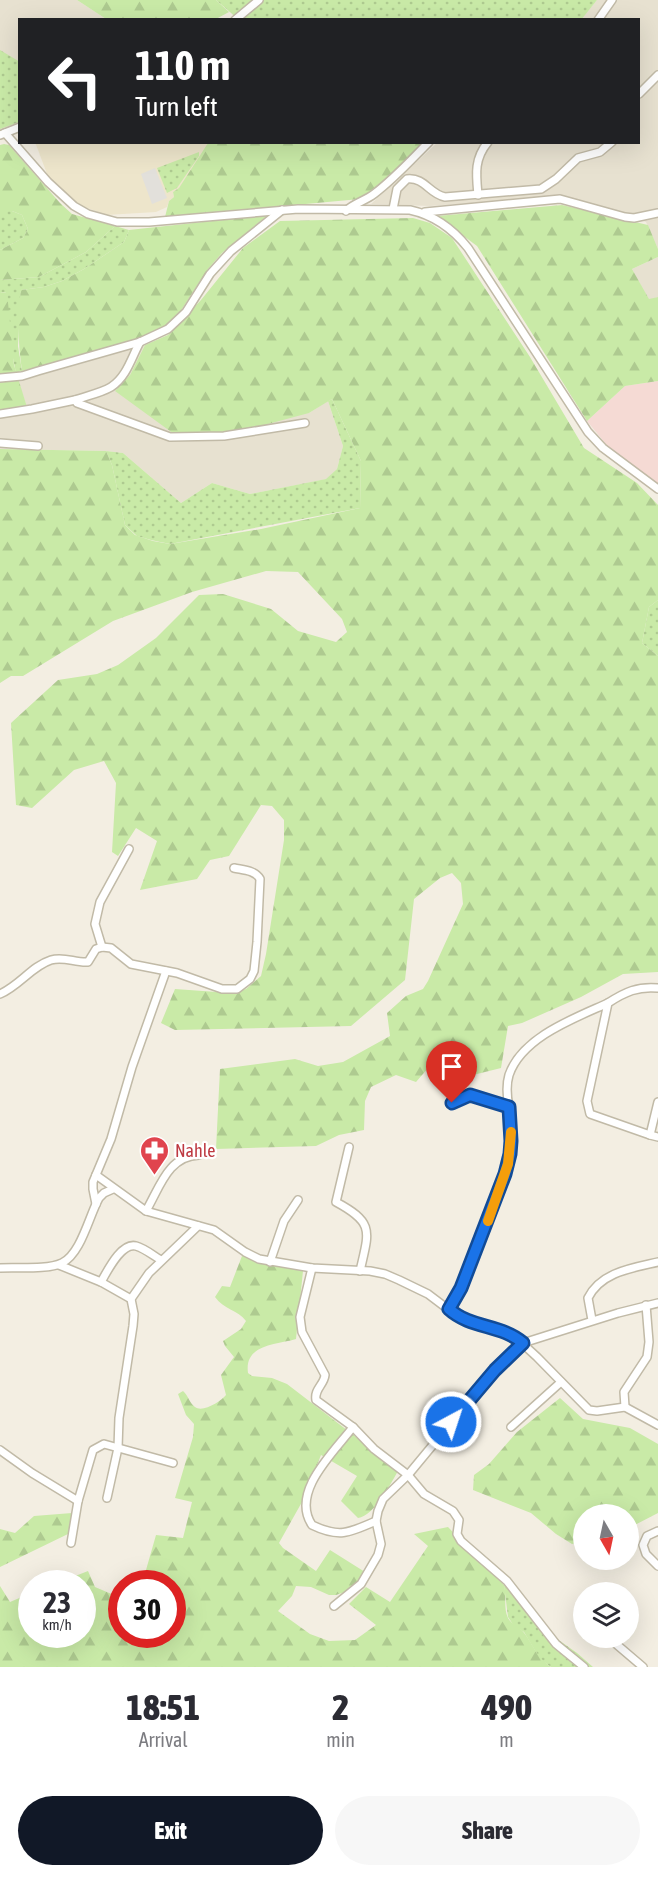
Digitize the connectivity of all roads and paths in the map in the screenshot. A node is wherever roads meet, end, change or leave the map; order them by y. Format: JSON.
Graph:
{"nodes":[{"id":1,"x":259,"y":0,"type":"edge"},
{"id":2,"x":612,"y":0,"type":"edge"},
{"id":3,"x":237,"y":18,"type":"edge"},
{"id":4,"x":599,"y":18,"type":"edge"},
{"id":5,"x":658,"y":75,"type":"edge"},
{"id":6,"x":640,"y":93,"type":"edge"},
{"id":7,"x":18,"y":129,"type":"edge"},
{"id":8,"x":3,"y":134,"type":"edge"},
{"id":9,"x":427,"y":144,"type":"edge"},
{"id":10,"x":486,"y":144,"type":"edge"},
{"id":11,"x":610,"y":144,"type":"edge"},
{"id":12,"x":478,"y":195,"type":"junction"},
{"id":13,"x":393,"y":209,"type":"junction"},
{"id":14,"x":282,"y":210,"type":"junction"},
{"id":15,"x":346,"y":211,"type":"junction"},
{"id":16,"x":422,"y":213,"type":"junction"},
{"id":17,"x":658,"y":213,"type":"edge"},
{"id":18,"x":140,"y":342,"type":"junction"},
{"id":19,"x":0,"y":378,"type":"edge"},
{"id":20,"x":75,"y":400,"type":"junction"},
{"id":21,"x":0,"y":414,"type":"edge"},
{"id":22,"x":304,"y":423,"type":"dead end"},
{"id":23,"x":0,"y":443,"type":"edge"},
{"id":24,"x":38,"y":446,"type":"dead end"},
{"id":25,"x":658,"y":489,"type":"edge"},
{"id":26,"x":129,"y":849,"type":"dead end"},
{"id":27,"x":234,"y":868,"type":"dead end"},
{"id":28,"x":102,"y":947,"type":"junction"},
{"id":29,"x":166,"y":971,"type":"junction"},
{"id":30,"x":658,"y":988,"type":"edge"},
{"id":31,"x":0,"y":994,"type":"edge"},
{"id":32,"x":608,"y":1003,"type":"junction"},
{"id":33,"x":658,"y":1102,"type":"edge"},
{"id":34,"x":452,"y":1103,"type":"dead end"},
{"id":35,"x":509,"y":1107,"type":"junction"},
{"id":36,"x":654,"y":1136,"type":"edge"},
{"id":37,"x":349,"y":1147,"type":"dead end"},
{"id":38,"x":199,"y":1155,"type":"dead end"},
{"id":39,"x":96,"y":1175,"type":"junction"},
{"id":40,"x":113,"y":1189,"type":"junction"},
{"id":41,"x":298,"y":1200,"type":"dead end"},
{"id":42,"x":96,"y":1204,"type":"junction"},
{"id":43,"x":146,"y":1211,"type":"junction"},
{"id":44,"x":198,"y":1226,"type":"junction"},
{"id":45,"x":161,"y":1260,"type":"junction"},
{"id":46,"x":270,"y":1262,"type":"junction"},
{"id":47,"x":658,"y":1262,"type":"edge"},
{"id":48,"x":59,"y":1265,"type":"junction"},
{"id":49,"x":0,"y":1268,"type":"edge"},
{"id":50,"x":312,"y":1268,"type":"junction"},
{"id":51,"x":360,"y":1271,"type":"junction"},
{"id":52,"x":101,"y":1282,"type":"junction"},
{"id":53,"x":131,"y":1299,"type":"junction"},
{"id":54,"x":658,"y":1303,"type":"edge"},
{"id":55,"x":646,"y":1305,"type":"junction"},
{"id":56,"x":449,"y":1309,"type":"junction"},
{"id":57,"x":592,"y":1320,"type":"junction"},
{"id":58,"x":523,"y":1343,"type":"junction"},
{"id":59,"x":561,"y":1382,"type":"junction"},
{"id":60,"x":625,"y":1407,"type":"junction"},
{"id":61,"x":658,"y":1425,"type":"edge"},
{"id":62,"x":352,"y":1427,"type":"junction"},
{"id":63,"x":511,"y":1427,"type":"dead end"},
{"id":64,"x":118,"y":1448,"type":"junction"},
{"id":65,"x":0,"y":1450,"type":"edge"},
{"id":66,"x":173,"y":1463,"type":"dead end"},
{"id":67,"x":408,"y":1474,"type":"junction"},
{"id":68,"x":107,"y":1498,"type":"dead end"},
{"id":69,"x":78,"y":1501,"type":"junction"},
{"id":70,"x":376,"y":1521,"type":"junction"},
{"id":71,"x":658,"y":1531,"type":"edge"},
{"id":72,"x":71,"y":1542,"type":"dead end"},
{"id":73,"x":658,"y":1566,"type":"edge"},
{"id":74,"x":334,"y":1606,"type":"dead end"},
{"id":75,"x":621,"y":1648,"type":"edge"},
{"id":76,"x":584,"y":1667,"type":"edge"},
{"id":77,"x":643,"y":1667,"type":"edge"}],
"edges":[{"from":1,"to":3,"type":"street"},
{"from":2,"to":4,"type":"street"},
{"from":5,"to":6,"type":"street"},
{"from":7,"to":8,"type":"street"},
{"from":8,"to":14,"type":"street"},
{"from":9,"to":15,"type":"street"},
{"from":10,"to":12,"type":"street"},
{"from":11,"to":12,"type":"street"},
{"from":12,"to":13,"type":"street"},
{"from":13,"to":15,"type":"street"},
{"from":13,"to":16,"type":"street"},
{"from":14,"to":15,"type":"street"},
{"from":14,"to":18,"type":"street"},
{"from":16,"to":17,"type":"street"},
{"from":16,"to":25,"type":"street"},
{"from":18,"to":19,"type":"street"},
{"from":18,"to":20,"type":"street"},
{"from":20,"to":21,"type":"street"},
{"from":20,"to":22,"type":"street"},
{"from":23,"to":24,"type":"street"},
{"from":26,"to":28,"type":"street"},
{"from":27,"to":29,"type":"street"},
{"from":28,"to":29,"type":"street"},
{"from":28,"to":31,"type":"street"},
{"from":29,"to":39,"type":"street"},
{"from":30,"to":32,"type":"street"},
{"from":32,"to":35,"type":"street"},
{"from":32,"to":36,"type":"street"},
{"from":33,"to":36,"type":"street"},
{"from":34,"to":35,"type":"street"},
{"from":35,"to":56,"type":"street"},
{"from":37,"to":51,"type":"street"},
{"from":38,"to":43,"type":"street"},
{"from":39,"to":40,"type":"street"},
{"from":39,"to":42,"type":"street"},
{"from":40,"to":42,"type":"street"},
{"from":40,"to":43,"type":"street"},
{"from":41,"to":46,"type":"street"},
{"from":42,"to":48,"type":"street"},
{"from":43,"to":44,"type":"street"},
{"from":44,"to":45,"type":"street"},
{"from":44,"to":46,"type":"street"},
{"from":45,"to":52,"type":"street"},
{"from":45,"to":53,"type":"street"},
{"from":46,"to":50,"type":"street"},
{"from":47,"to":57,"type":"street"},
{"from":48,"to":49,"type":"street"},
{"from":48,"to":52,"type":"street"},
{"from":50,"to":51,"type":"street"},
{"from":50,"to":62,"type":"street"},
{"from":51,"to":56,"type":"street"},
{"from":52,"to":53,"type":"street"},
{"from":53,"to":64,"type":"street"},
{"from":54,"to":55,"type":"street"},
{"from":55,"to":57,"type":"street"},
{"from":55,"to":60,"type":"street"},
{"from":56,"to":58,"type":"street"},
{"from":57,"to":58,"type":"street"},
{"from":58,"to":59,"type":"street"},
{"from":58,"to":67,"type":"street"},
{"from":59,"to":60,"type":"street"},
{"from":59,"to":63,"type":"street"},
{"from":60,"to":61,"type":"street"},
{"from":62,"to":67,"type":"street"},
{"from":62,"to":70,"type":"street"},
{"from":64,"to":66,"type":"street"},
{"from":64,"to":68,"type":"street"},
{"from":64,"to":69,"type":"street"},
{"from":65,"to":69,"type":"street"},
{"from":67,"to":70,"type":"street"},
{"from":67,"to":76,"type":"street"},
{"from":69,"to":72,"type":"street"},
{"from":70,"to":74,"type":"street"},
{"from":71,"to":73,"type":"street"},
{"from":75,"to":77,"type":"street"}]}
